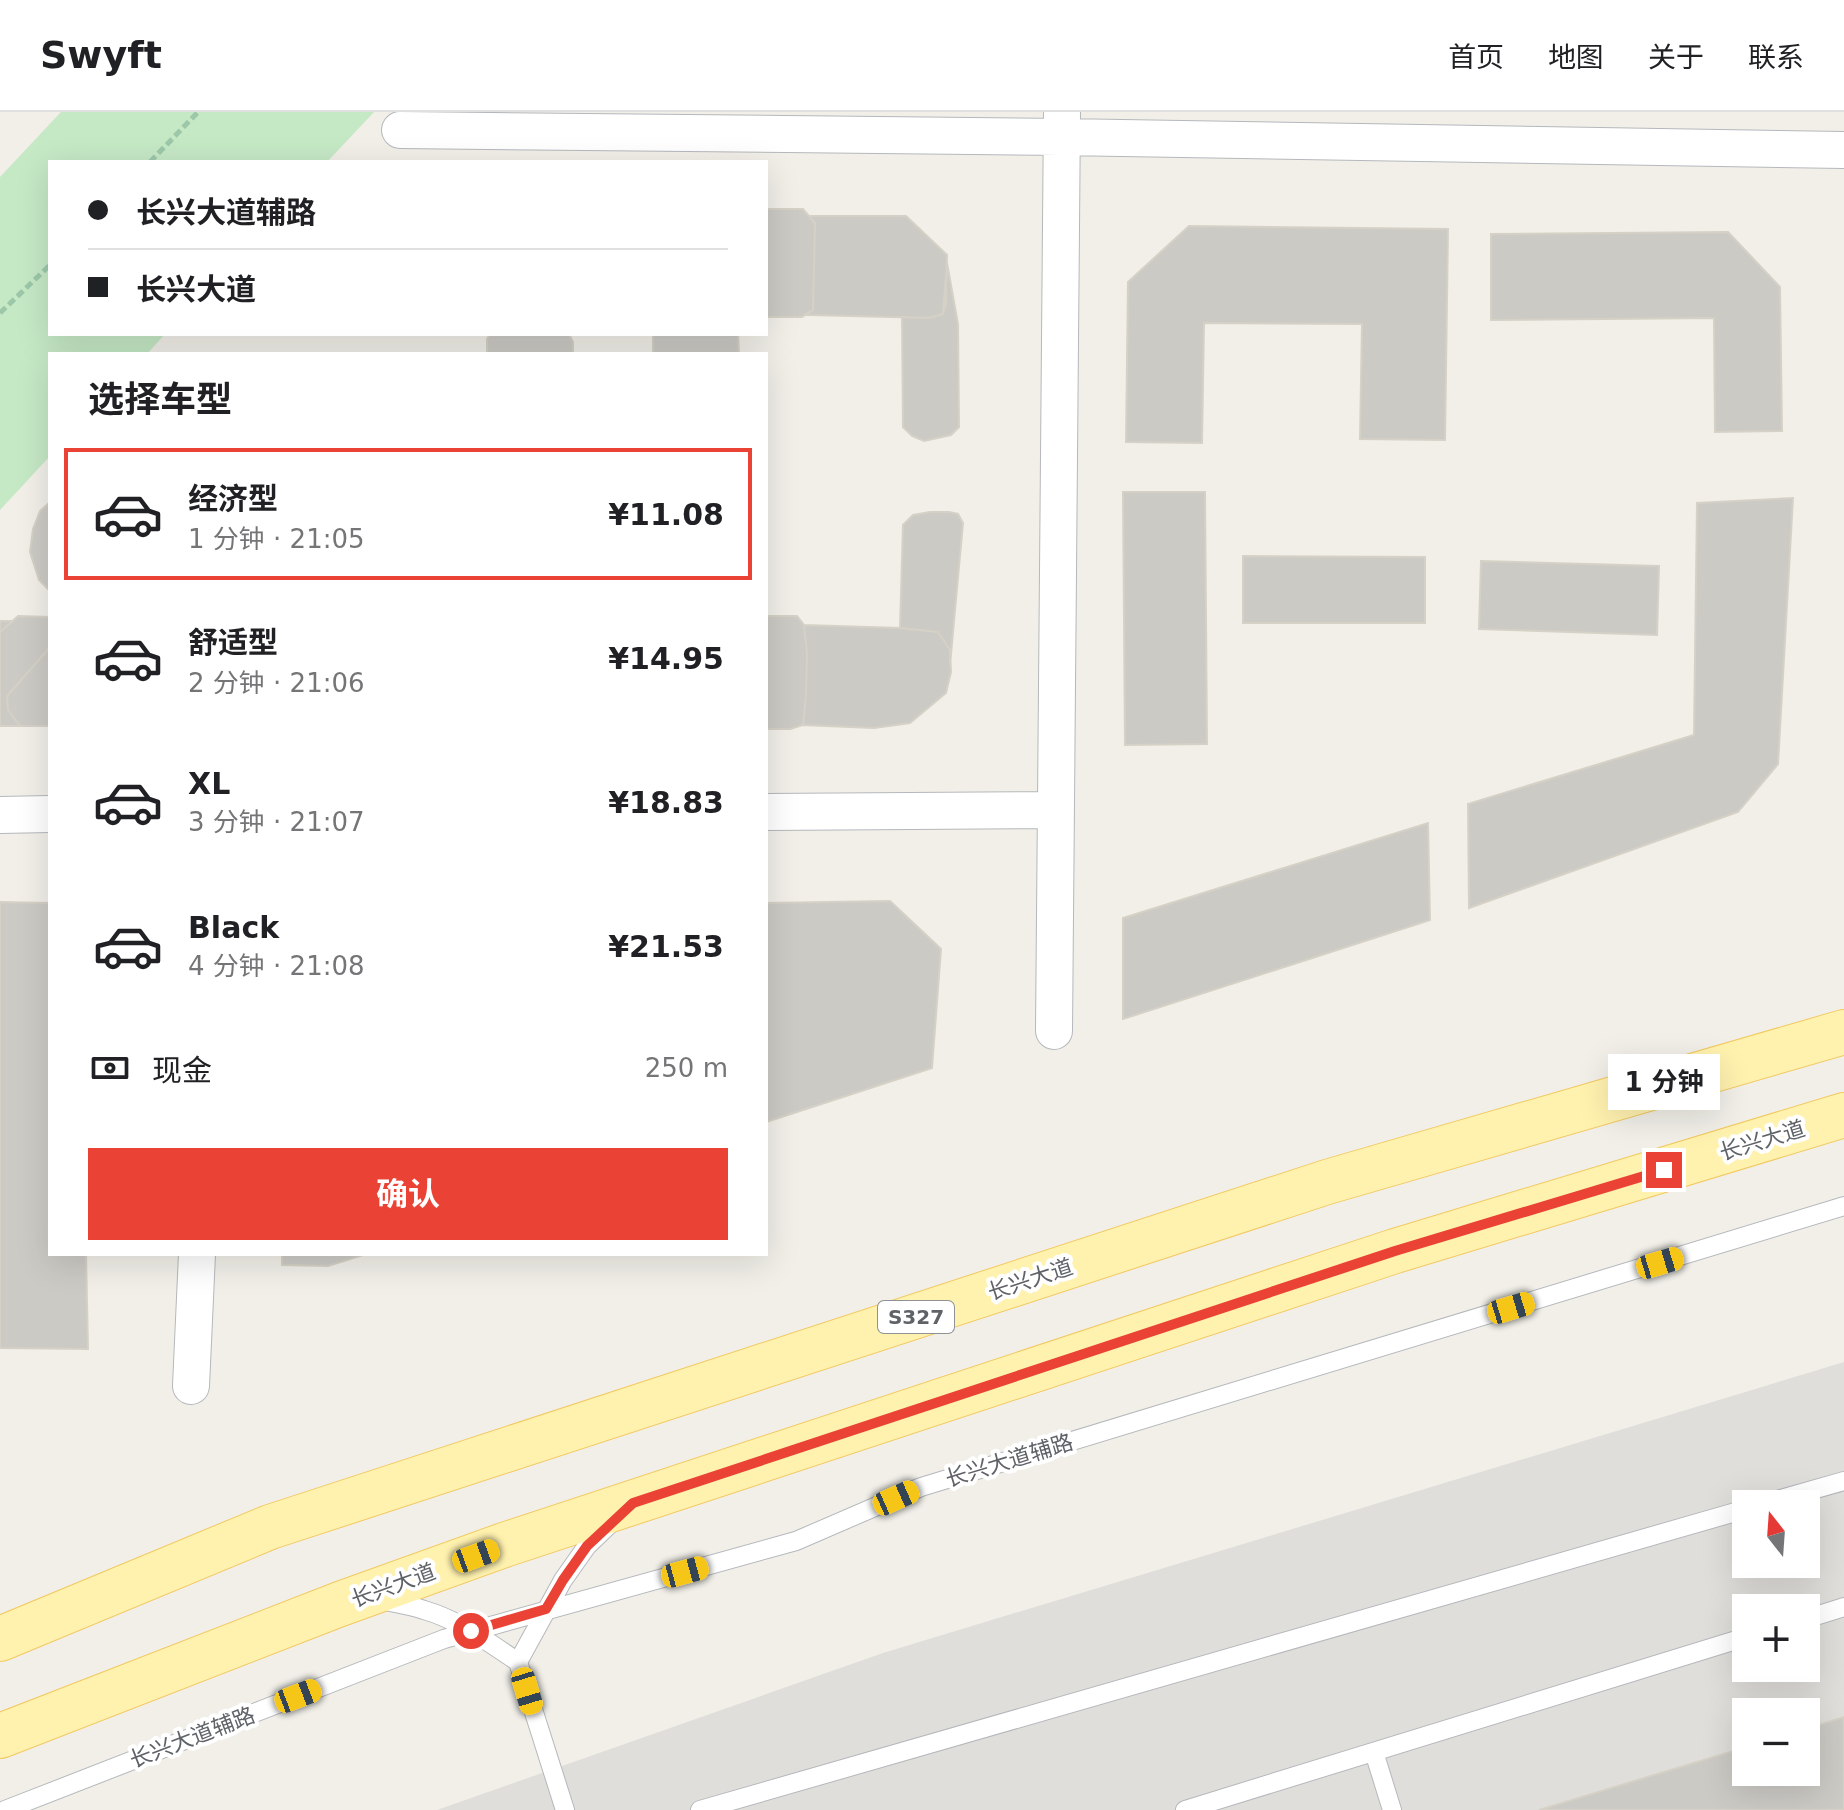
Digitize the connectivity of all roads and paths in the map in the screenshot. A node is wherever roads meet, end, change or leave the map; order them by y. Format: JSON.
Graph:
{"nodes":[{"id":1,"x":198,"y":112,"type":"edge"},
{"id":2,"x":1062,"y":125,"type":"edge"},
{"id":3,"x":400,"y":130,"type":"dead end"},
{"id":4,"x":1844,"y":150,"type":"edge"},
{"id":5,"x":152,"y":160,"type":"edge"},
{"id":6,"x":48,"y":267,"type":"edge"},
{"id":7,"x":0,"y":313,"type":"edge"},
{"id":8,"x":1056,"y":810,"type":"junction"},
{"id":9,"x":768,"y":812,"type":"edge"},
{"id":10,"x":48,"y":814,"type":"edge"},
{"id":11,"x":0,"y":815,"type":"edge"},
{"id":12,"x":1054,"y":1031,"type":"dead end"},
{"id":13,"x":1844,"y":1032,"type":"edge"},
{"id":14,"x":1844,"y":1115,"type":"edge"},
{"id":15,"x":1844,"y":1206,"type":"edge"},
{"id":16,"x":197,"y":1256,"type":"edge"},
{"id":17,"x":191,"y":1386,"type":"dead end"},
{"id":18,"x":1844,"y":1481,"type":"edge"},
{"id":19,"x":1812,"y":1490,"type":"edge"},
{"id":20,"x":633,"y":1503,"type":"junction"},
{"id":21,"x":1732,"y":1513,"type":"edge"},
{"id":22,"x":362,"y":1596,"type":"junction"},
{"id":23,"x":1844,"y":1607,"type":"edge"},
{"id":24,"x":546,"y":1609,"type":"junction"},
{"id":25,"x":1820,"y":1615,"type":"edge"},
{"id":26,"x":471,"y":1631,"type":"junction"},
{"id":27,"x":0,"y":1639,"type":"edge"},
{"id":28,"x":1732,"y":1641,"type":"edge"},
{"id":29,"x":518,"y":1662,"type":"junction"},
{"id":30,"x":0,"y":1736,"type":"edge"},
{"id":31,"x":1374,"y":1752,"type":"junction"},
{"id":32,"x":5,"y":1810,"type":"edge"},
{"id":33,"x":565,"y":1810,"type":"edge"},
{"id":34,"x":700,"y":1810,"type":"edge"},
{"id":35,"x":1185,"y":1810,"type":"edge"},
{"id":36,"x":1392,"y":1810,"type":"edge"}],
"edges":[{"from":1,"to":5,"type":"path"},
{"from":2,"to":3,"type":"street"},
{"from":2,"to":4,"type":"street"},
{"from":2,"to":8,"type":"street"},
{"from":6,"to":7,"type":"path"},
{"from":8,"to":9,"type":"street"},
{"from":8,"to":12,"type":"street"},
{"from":10,"to":11,"type":"street"},
{"from":13,"to":27,"type":"main road","name":"长兴大道","number":"S327"},
{"from":14,"to":20,"type":"main road","name":"长兴大道"},
{"from":15,"to":24,"type":"lane","name":"长兴大道辅路"},
{"from":16,"to":17,"type":"street"},
{"from":18,"to":19,"type":"lane"},
{"from":20,"to":22,"type":"main road","name":"长兴大道"},
{"from":20,"to":24,"type":"lane"},
{"from":21,"to":34,"type":"lane"},
{"from":22,"to":26,"type":"lane"},
{"from":22,"to":30,"type":"main road","name":"长兴大道"},
{"from":23,"to":25,"type":"lane"},
{"from":24,"to":26,"type":"lane","name":"长兴大道辅路"},
{"from":24,"to":29,"type":"lane"},
{"from":26,"to":29,"type":"lane"},
{"from":26,"to":32,"type":"lane","name":"长兴大道辅路"},
{"from":28,"to":31,"type":"lane"},
{"from":29,"to":33,"type":"lane"},
{"from":31,"to":35,"type":"lane"},
{"from":31,"to":36,"type":"lane"}]}
